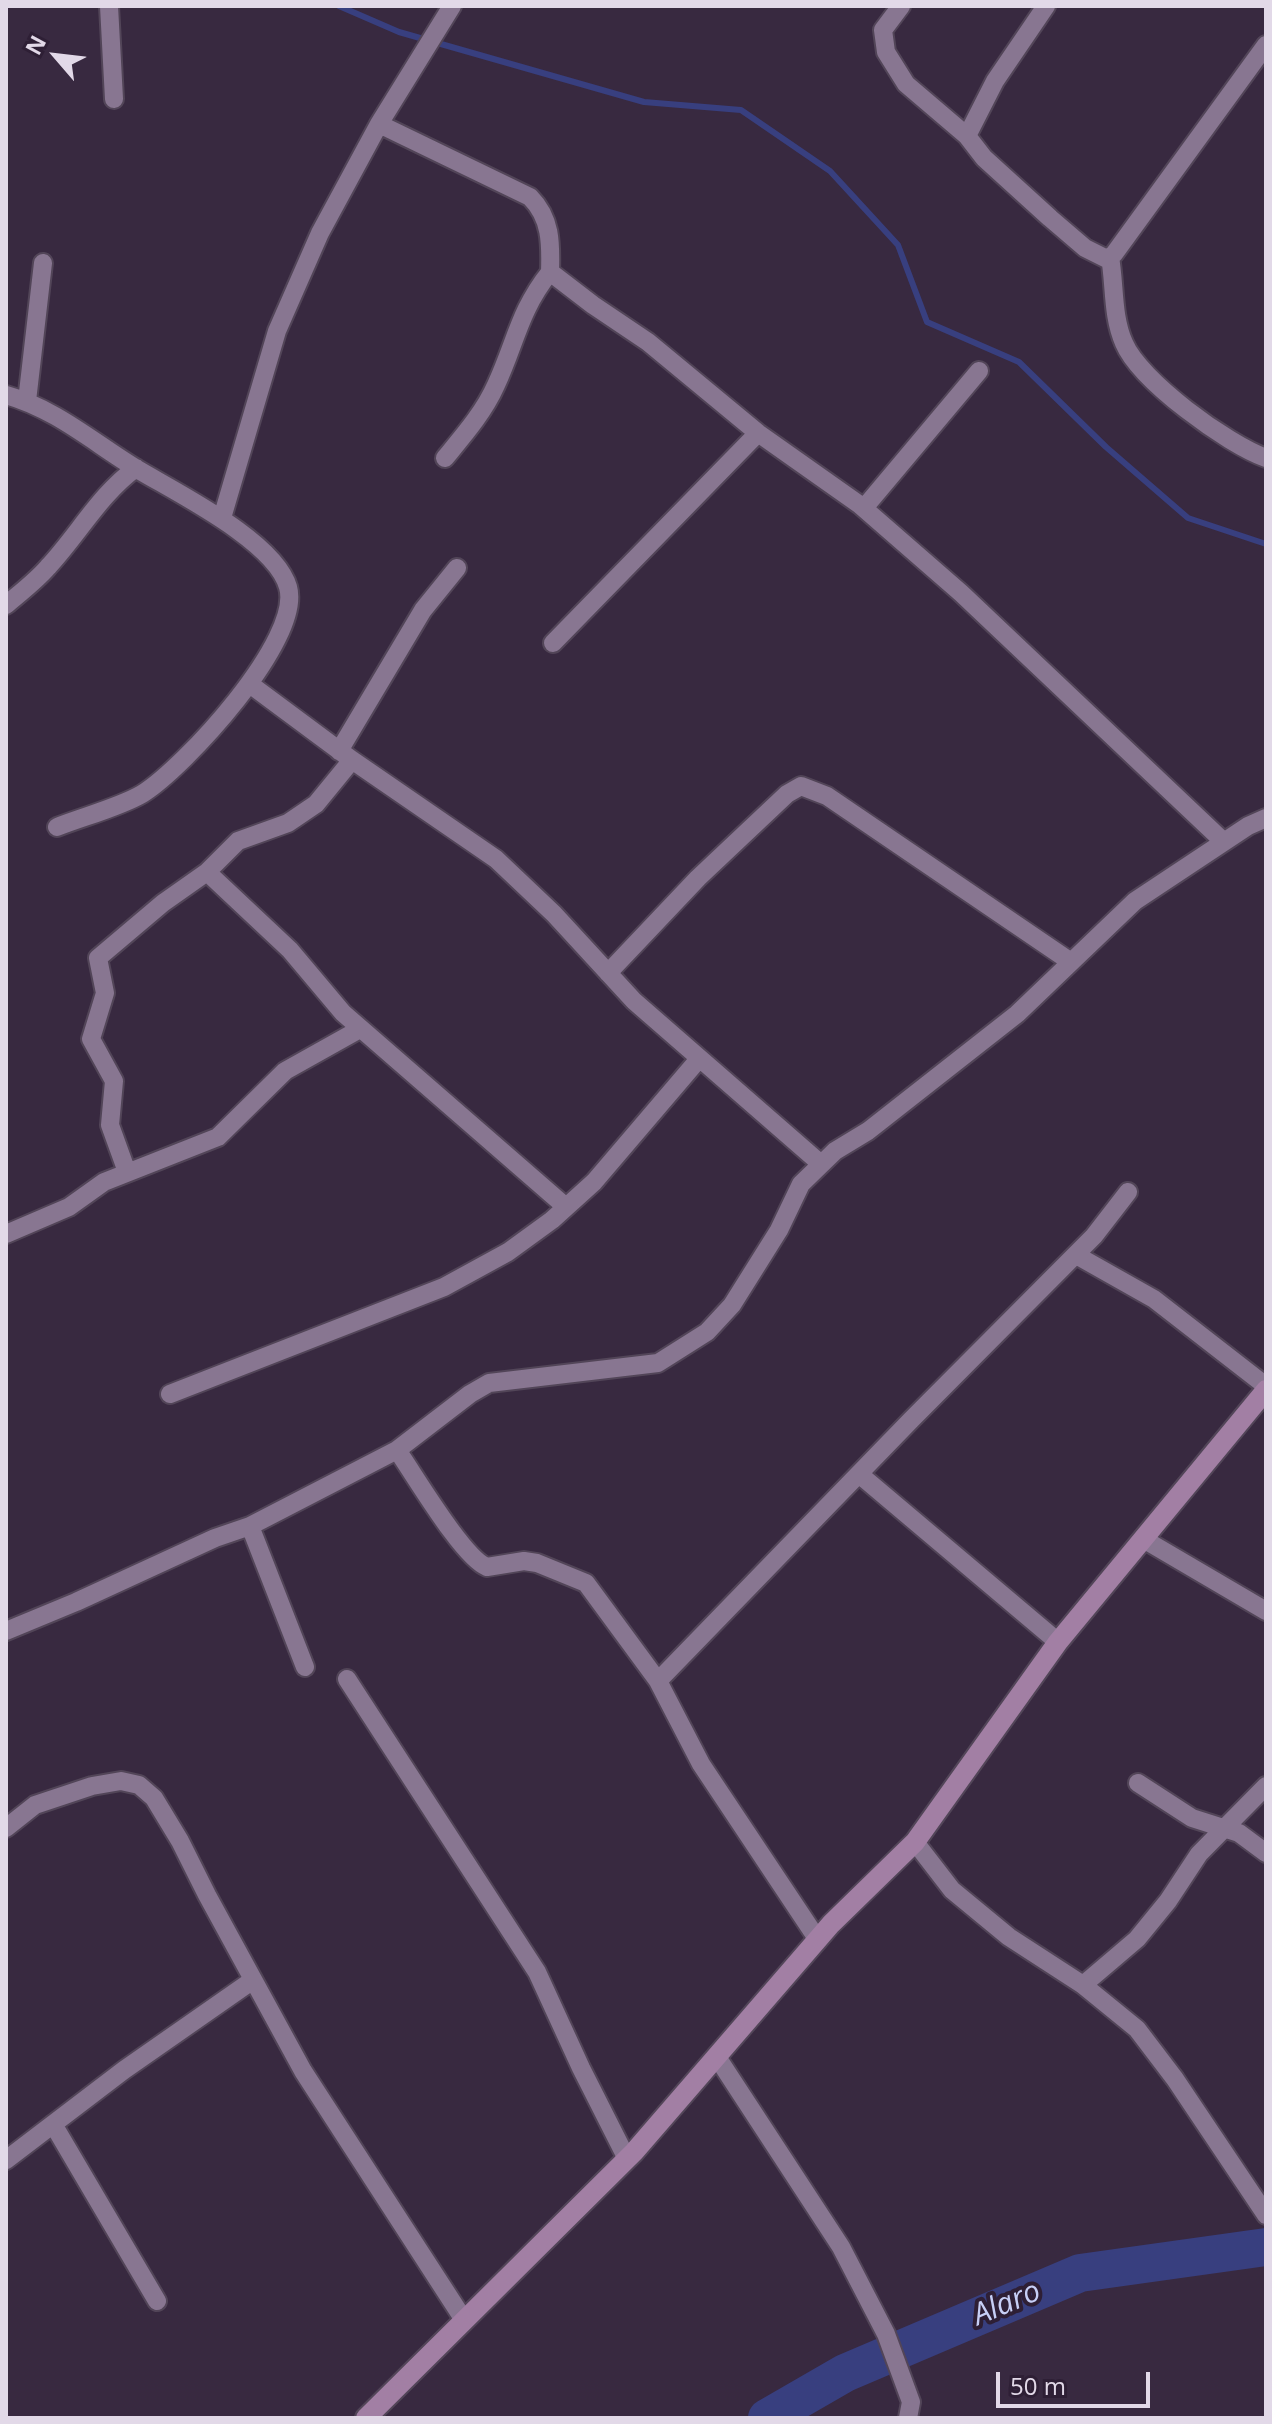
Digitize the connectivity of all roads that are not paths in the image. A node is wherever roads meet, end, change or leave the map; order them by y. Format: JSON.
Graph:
{"nodes":[{"id":1,"x":109,"y":6,"type":"edge"},
{"id":2,"x":452,"y":6,"type":"edge"},
{"id":3,"x":901,"y":6,"type":"edge"},
{"id":4,"x":1046,"y":6,"type":"edge"},
{"id":5,"x":1266,"y":45,"type":"edge"},
{"id":6,"x":114,"y":99,"type":"dead end"},
{"id":7,"x":379,"y":124,"type":"junction"},
{"id":8,"x":967,"y":136,"type":"junction"},
{"id":9,"x":1110,"y":257,"type":"junction"},
{"id":10,"x":43,"y":263,"type":"dead end"},
{"id":11,"x":550,"y":272,"type":"junction"},
{"id":12,"x":979,"y":371,"type":"dead end"},
{"id":13,"x":6,"y":395,"type":"edge"},
{"id":14,"x":27,"y":401,"type":"junction"},
{"id":15,"x":758,"y":433,"type":"junction"},
{"id":16,"x":1265,"y":456,"type":"edge"},
{"id":17,"x":445,"y":458,"type":"dead end"},
{"id":18,"x":136,"y":468,"type":"junction"},
{"id":19,"x":864,"y":508,"type":"junction"},
{"id":20,"x":222,"y":518,"type":"junction"},
{"id":21,"x":457,"y":568,"type":"dead end"},
{"id":22,"x":6,"y":605,"type":"edge"},
{"id":23,"x":553,"y":643,"type":"dead end"},
{"id":24,"x":251,"y":685,"type":"junction"},
{"id":25,"x":346,"y":756,"type":"junction"},
{"id":26,"x":1266,"y":818,"type":"edge"},
{"id":27,"x":57,"y":827,"type":"dead end"},
{"id":28,"x":1224,"y":842,"type":"junction"},
{"id":29,"x":207,"y":872,"type":"junction"},
{"id":30,"x":1071,"y":962,"type":"junction"},
{"id":31,"x":608,"y":973,"type":"junction"},
{"id":32,"x":360,"y":1029,"type":"junction"},
{"id":33,"x":698,"y":1060,"type":"junction"},
{"id":34,"x":821,"y":1164,"type":"junction"},
{"id":35,"x":127,"y":1172,"type":"junction"},
{"id":36,"x":1128,"y":1192,"type":"dead end"},
{"id":37,"x":566,"y":1207,"type":"junction"},
{"id":38,"x":6,"y":1234,"type":"edge"},
{"id":39,"x":1076,"y":1255,"type":"junction"},
{"id":40,"x":1266,"y":1388,"type":"edge"},
{"id":41,"x":170,"y":1394,"type":"dead end"},
{"id":42,"x":397,"y":1450,"type":"junction"},
{"id":43,"x":859,"y":1474,"type":"junction"},
{"id":44,"x":250,"y":1526,"type":"junction"},
{"id":45,"x":1145,"y":1540,"type":"junction"},
{"id":46,"x":1266,"y":1611,"type":"edge"},
{"id":47,"x":6,"y":1631,"type":"edge"},
{"id":48,"x":1058,"y":1642,"type":"junction"},
{"id":49,"x":305,"y":1667,"type":"dead end"},
{"id":50,"x":347,"y":1679,"type":"dead end"},
{"id":51,"x":658,"y":1681,"type":"junction"},
{"id":52,"x":1138,"y":1783,"type":"dead end"},
{"id":53,"x":1266,"y":1786,"type":"edge"},
{"id":54,"x":6,"y":1828,"type":"edge"},
{"id":55,"x":1224,"y":1829,"type":"junction"},
{"id":56,"x":915,"y":1842,"type":"junction"},
{"id":57,"x":1266,"y":1853,"type":"edge"},
{"id":58,"x":818,"y":1940,"type":"junction"},
{"id":59,"x":253,"y":1980,"type":"junction"},
{"id":60,"x":1083,"y":1985,"type":"junction"},
{"id":61,"x":717,"y":2057,"type":"junction"},
{"id":62,"x":53,"y":2124,"type":"junction"},
{"id":63,"x":627,"y":2159,"type":"junction"},
{"id":64,"x":6,"y":2160,"type":"edge"},
{"id":65,"x":1266,"y":2215,"type":"edge"},
{"id":66,"x":157,"y":2301,"type":"dead end"},
{"id":67,"x":464,"y":2320,"type":"junction"},
{"id":68,"x":909,"y":2410,"type":"edge"},
{"id":69,"x":366,"y":2418,"type":"edge"}],
"edges":[{"from":1,"to":6,"type":"street"},
{"from":2,"to":7,"type":"street"},
{"from":3,"to":8,"type":"street"},
{"from":4,"to":8,"type":"street"},
{"from":5,"to":9,"type":"street"},
{"from":7,"to":11,"type":"street"},
{"from":7,"to":20,"type":"street"},
{"from":8,"to":9,"type":"street"},
{"from":9,"to":16,"type":"street"},
{"from":10,"to":14,"type":"street"},
{"from":11,"to":15,"type":"street"},
{"from":11,"to":17,"type":"street"},
{"from":12,"to":19,"type":"street"},
{"from":13,"to":14,"type":"street"},
{"from":14,"to":18,"type":"street"},
{"from":15,"to":19,"type":"street"},
{"from":15,"to":23,"type":"street"},
{"from":18,"to":20,"type":"street"},
{"from":18,"to":22,"type":"street"},
{"from":19,"to":28,"type":"street"},
{"from":20,"to":24,"type":"street"},
{"from":21,"to":25,"type":"street"},
{"from":24,"to":25,"type":"street"},
{"from":24,"to":27,"type":"street"},
{"from":25,"to":29,"type":"street"},
{"from":25,"to":31,"type":"street"},
{"from":26,"to":28,"type":"street"},
{"from":28,"to":30,"type":"street"},
{"from":29,"to":32,"type":"street"},
{"from":29,"to":35,"type":"street"},
{"from":30,"to":31,"type":"street"},
{"from":30,"to":34,"type":"street"},
{"from":31,"to":33,"type":"street"},
{"from":32,"to":35,"type":"street"},
{"from":32,"to":37,"type":"street"},
{"from":33,"to":34,"type":"street"},
{"from":33,"to":37,"type":"street"},
{"from":34,"to":42,"type":"street"},
{"from":35,"to":38,"type":"street"},
{"from":36,"to":39,"type":"street"},
{"from":37,"to":41,"type":"street"},
{"from":39,"to":40,"type":"street"},
{"from":39,"to":43,"type":"street"},
{"from":40,"to":45,"type":"street"},
{"from":42,"to":44,"type":"street"},
{"from":42,"to":51,"type":"street"},
{"from":43,"to":48,"type":"street"},
{"from":43,"to":51,"type":"street"},
{"from":44,"to":47,"type":"street"},
{"from":44,"to":49,"type":"street"},
{"from":45,"to":46,"type":"street"},
{"from":45,"to":48,"type":"street"},
{"from":48,"to":56,"type":"street"},
{"from":50,"to":63,"type":"street"},
{"from":51,"to":58,"type":"street"},
{"from":52,"to":55,"type":"street"},
{"from":53,"to":55,"type":"street"},
{"from":54,"to":59,"type":"street"},
{"from":55,"to":57,"type":"street"},
{"from":55,"to":60,"type":"street"},
{"from":56,"to":58,"type":"street"},
{"from":56,"to":60,"type":"street"},
{"from":58,"to":61,"type":"street"},
{"from":59,"to":62,"type":"street"},
{"from":59,"to":67,"type":"street"},
{"from":60,"to":65,"type":"street"},
{"from":61,"to":63,"type":"street"},
{"from":61,"to":68,"type":"street"},
{"from":62,"to":64,"type":"street"},
{"from":62,"to":66,"type":"street"},
{"from":63,"to":67,"type":"street"},
{"from":67,"to":69,"type":"street"}]}
